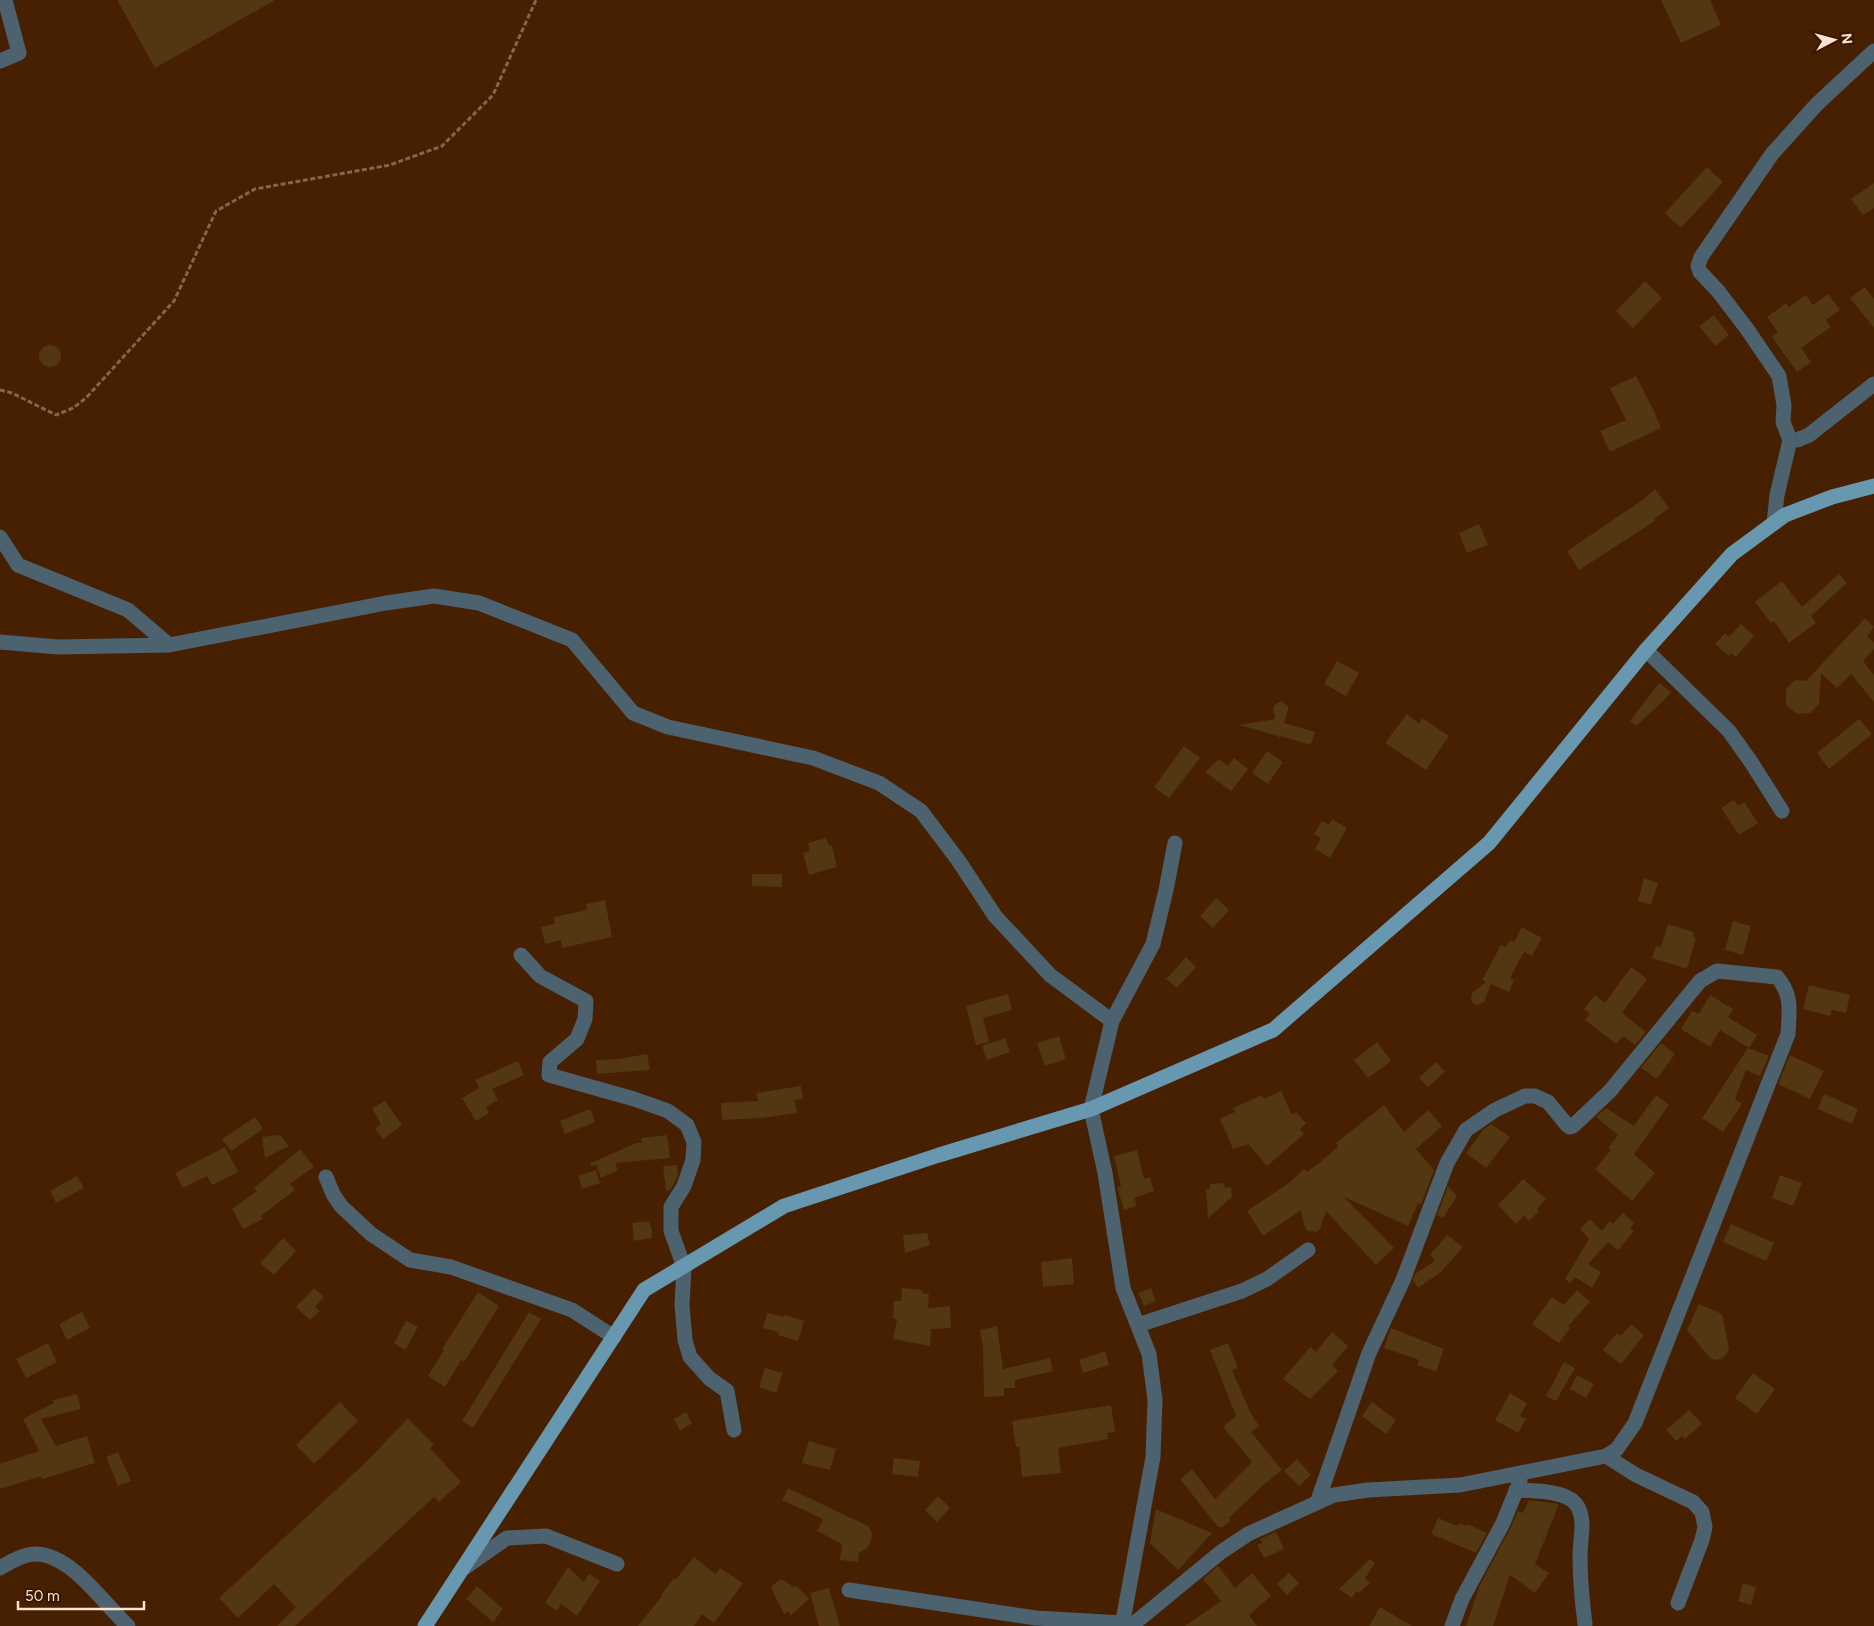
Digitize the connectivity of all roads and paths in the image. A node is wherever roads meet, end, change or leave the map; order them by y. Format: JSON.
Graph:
{"nodes":[{"id":1,"x":5,"y":0,"type":"edge"},
{"id":2,"x":536,"y":0,"type":"edge"},
{"id":3,"x":1874,"y":51,"type":"edge"},
{"id":4,"x":0,"y":61,"type":"edge"},
{"id":5,"x":1874,"y":384,"type":"edge"},
{"id":6,"x":0,"y":390,"type":"edge"},
{"id":7,"x":1790,"y":440,"type":"junction"},
{"id":8,"x":1874,"y":486,"type":"edge"},
{"id":9,"x":1774,"y":523,"type":"junction"},
{"id":10,"x":0,"y":537,"type":"edge"},
{"id":11,"x":0,"y":642,"type":"edge"},
{"id":12,"x":169,"y":646,"type":"junction"},
{"id":13,"x":1646,"y":650,"type":"junction"},
{"id":14,"x":1782,"y":811,"type":"dead end"},
{"id":15,"x":1175,"y":843,"type":"dead end"},
{"id":16,"x":521,"y":955,"type":"dead end"},
{"id":17,"x":1112,"y":1021,"type":"junction"},
{"id":18,"x":1091,"y":1109,"type":"junction"},
{"id":19,"x":326,"y":1177,"type":"dead end"},
{"id":20,"x":1308,"y":1250,"type":"dead end"},
{"id":21,"x":684,"y":1266,"type":"junction"},
{"id":22,"x":1138,"y":1325,"type":"junction"},
{"id":23,"x":614,"y":1337,"type":"junction"},
{"id":24,"x":734,"y":1430,"type":"dead end"},
{"id":25,"x":1606,"y":1456,"type":"junction"},
{"id":26,"x":1524,"y":1473,"type":"junction"},
{"id":27,"x":1516,"y":1490,"type":"junction"},
{"id":28,"x":1317,"y":1503,"type":"junction"},
{"id":29,"x":617,"y":1564,"type":"dead end"},
{"id":30,"x":0,"y":1568,"type":"edge"},
{"id":31,"x":461,"y":1570,"type":"junction"},
{"id":32,"x":849,"y":1590,"type":"dead end"},
{"id":33,"x":1678,"y":1603,"type":"dead end"},
{"id":34,"x":1585,"y":1624,"type":"dead end"},
{"id":35,"x":1125,"y":1625,"type":"edge"},
{"id":36,"x":128,"y":1626,"type":"edge"},
{"id":37,"x":425,"y":1626,"type":"edge"},
{"id":38,"x":1452,"y":1626,"type":"edge"}],
"edges":[{"from":1,"to":4,"type":"street"},
{"from":2,"to":6,"type":"path"},
{"from":3,"to":7,"type":"street"},
{"from":5,"to":7,"type":"street"},
{"from":7,"to":9,"type":"street"},
{"from":8,"to":9,"type":"main road"},
{"from":9,"to":13,"type":"main road"},
{"from":10,"to":12,"type":"street"},
{"from":11,"to":12,"type":"street"},
{"from":12,"to":17,"type":"street"},
{"from":13,"to":14,"type":"street"},
{"from":13,"to":18,"type":"main road"},
{"from":15,"to":17,"type":"street"},
{"from":16,"to":21,"type":"street"},
{"from":17,"to":18,"type":"street"},
{"from":18,"to":21,"type":"main road"},
{"from":18,"to":22,"type":"street"},
{"from":19,"to":23,"type":"street"},
{"from":20,"to":22,"type":"street"},
{"from":21,"to":23,"type":"main road"},
{"from":21,"to":24,"type":"street"},
{"from":22,"to":35,"type":"street"},
{"from":23,"to":31,"type":"main road"},
{"from":25,"to":26,"type":"street"},
{"from":25,"to":28,"type":"street"},
{"from":25,"to":33,"type":"street"},
{"from":26,"to":27,"type":"street"},
{"from":26,"to":28,"type":"street"},
{"from":27,"to":34,"type":"street"},
{"from":27,"to":38,"type":"street"},
{"from":28,"to":35,"type":"street"},
{"from":29,"to":31,"type":"street"},
{"from":30,"to":36,"type":"street"},
{"from":31,"to":37,"type":"main road"},
{"from":32,"to":35,"type":"street"}]}
